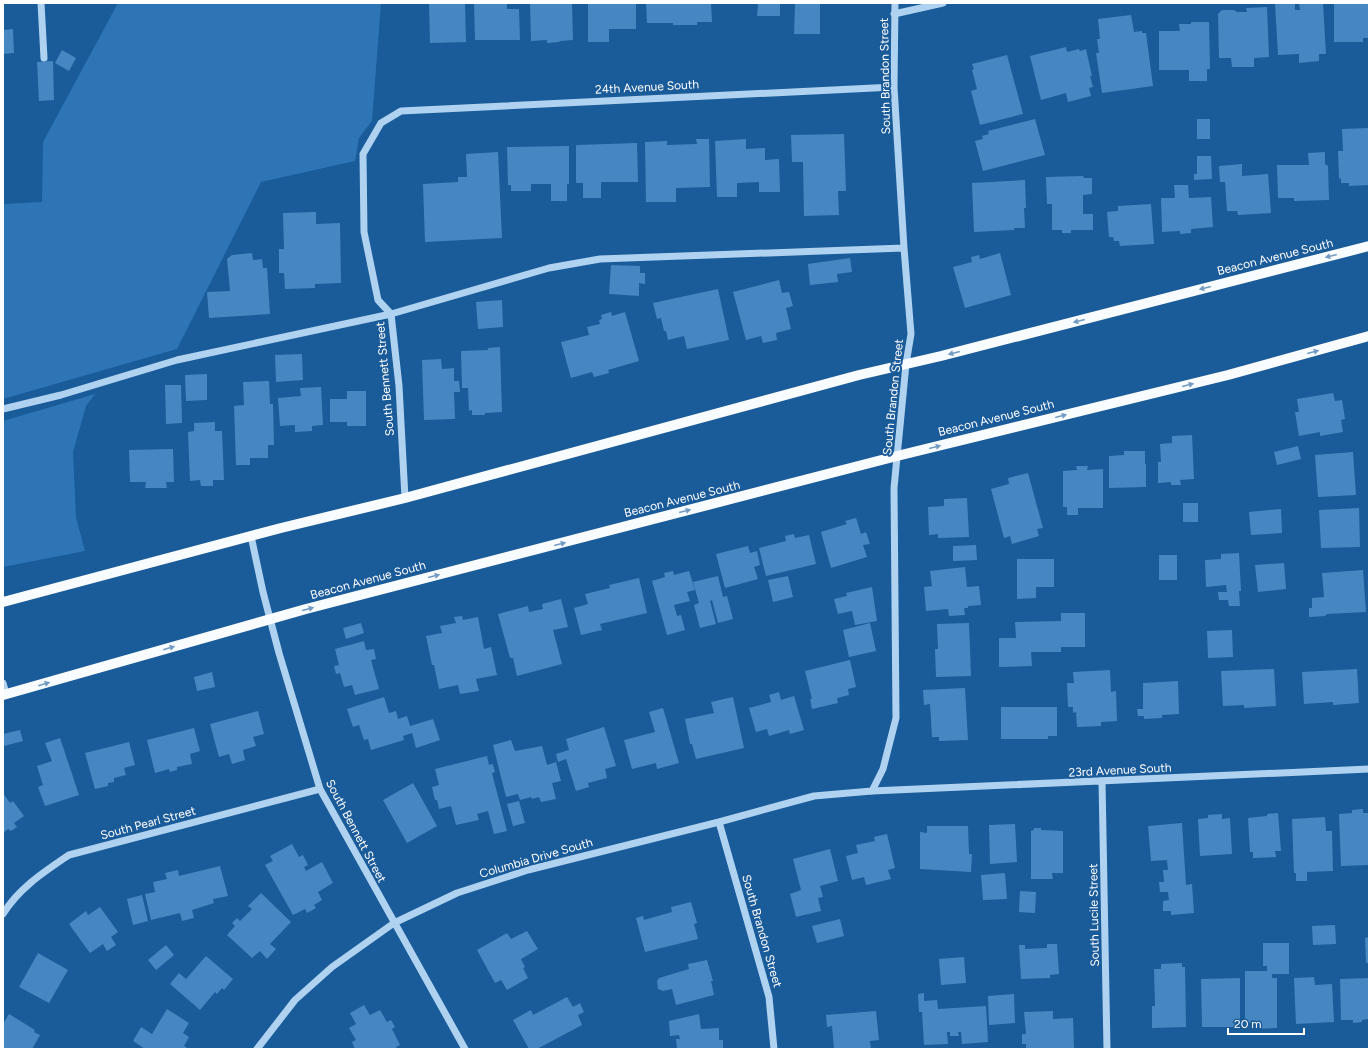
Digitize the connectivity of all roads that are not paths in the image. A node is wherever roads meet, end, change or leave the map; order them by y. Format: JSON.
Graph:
{"nodes":[{"id":1,"x":41,"y":3,"type":"edge"},
{"id":2,"x":894,"y":3,"type":"edge"},
{"id":3,"x":943,"y":3,"type":"edge"},
{"id":4,"x":894,"y":14,"type":"junction"},
{"id":5,"x":44,"y":58,"type":"dead end"},
{"id":6,"x":894,"y":87,"type":"junction"},
{"id":7,"x":401,"y":111,"type":"joint"},
{"id":8,"x":1369,"y":246,"type":"edge"},
{"id":9,"x":904,"y":248,"type":"junction"},
{"id":10,"x":391,"y":314,"type":"junction"},
{"id":11,"x":1369,"y":336,"type":"edge"},
{"id":12,"x":906,"y":364,"type":"junction"},
{"id":13,"x":3,"y":410,"type":"edge"},
{"id":14,"x":897,"y":456,"type":"junction"},
{"id":15,"x":404,"y":498,"type":"junction"},
{"id":16,"x":251,"y":536,"type":"junction"},
{"id":17,"x":3,"y":602,"type":"edge"},
{"id":18,"x":270,"y":620,"type":"junction"},
{"id":19,"x":3,"y":683,"type":"edge"},
{"id":20,"x":4,"y":694,"type":"edge"},
{"id":21,"x":1369,"y":769,"type":"edge"},
{"id":22,"x":1102,"y":782,"type":"junction"},
{"id":23,"x":320,"y":789,"type":"junction"},
{"id":24,"x":872,"y":791,"type":"junction"},
{"id":25,"x":720,"y":822,"type":"junction"},
{"id":26,"x":3,"y":914,"type":"edge"},
{"id":27,"x":394,"y":924,"type":"junction"},
{"id":28,"x":257,"y":1049,"type":"edge"},
{"id":29,"x":465,"y":1049,"type":"edge"},
{"id":30,"x":774,"y":1049,"type":"edge"},
{"id":31,"x":1107,"y":1049,"type":"edge"}],
"edges":[{"from":1,"to":5,"type":"street"},
{"from":2,"to":4,"type":"street","name":"South Brandon Street"},
{"from":3,"to":4,"type":"street"},
{"from":4,"to":6,"type":"street","name":"South Brandon Street"},
{"from":6,"to":7,"type":"street","name":"24th Avenue South"},
{"from":6,"to":9,"type":"street","name":"South Brandon Street"},
{"from":7,"to":10,"type":"street","name":"South Bennett Street"},
{"from":8,"to":12,"type":"main road","name":"Beacon Avenue South","one_way":true},
{"from":9,"to":10,"type":"street"},
{"from":9,"to":12,"type":"street","name":"South Brandon Street"},
{"from":10,"to":13,"type":"street"},
{"from":10,"to":15,"type":"street","name":"South Bennett Street"},
{"from":14,"to":11,"type":"main road","name":"Beacon Avenue South","one_way":true},
{"from":12,"to":14,"type":"street","name":"South Brandon Street"},
{"from":12,"to":15,"type":"main road","name":"Beacon Avenue South"},
{"from":18,"to":14,"type":"main road","name":"Beacon Avenue South","one_way":true},
{"from":14,"to":24,"type":"street","name":"South Brandon Street"},
{"from":15,"to":16,"type":"main road","name":"Beacon Avenue South"},
{"from":16,"to":17,"type":"main road","name":"Beacon Avenue South"},
{"from":16,"to":18,"type":"street","name":"South Bennett Street"},
{"from":20,"to":18,"type":"main road","name":"Beacon Avenue South","one_way":true},
{"from":18,"to":23,"type":"street","name":"South Bennett Street"},
{"from":19,"to":20,"type":"street"},
{"from":21,"to":22,"type":"street","name":"23rd Avenue South"},
{"from":22,"to":24,"type":"street","name":"23rd Avenue South"},
{"from":22,"to":31,"type":"street","name":"South Lucile Street"},
{"from":23,"to":26,"type":"street","name":"South Pearl Street"},
{"from":23,"to":27,"type":"street","name":"South Bennett Street"},
{"from":24,"to":25,"type":"street","name":"Columbia Drive South"},
{"from":25,"to":27,"type":"street","name":"Columbia Drive South"},
{"from":25,"to":30,"type":"street","name":"South Brandon Street"},
{"from":27,"to":28,"type":"street","name":"Columbia Drive South"},
{"from":27,"to":29,"type":"street","name":"South Bennett Street"}]}
